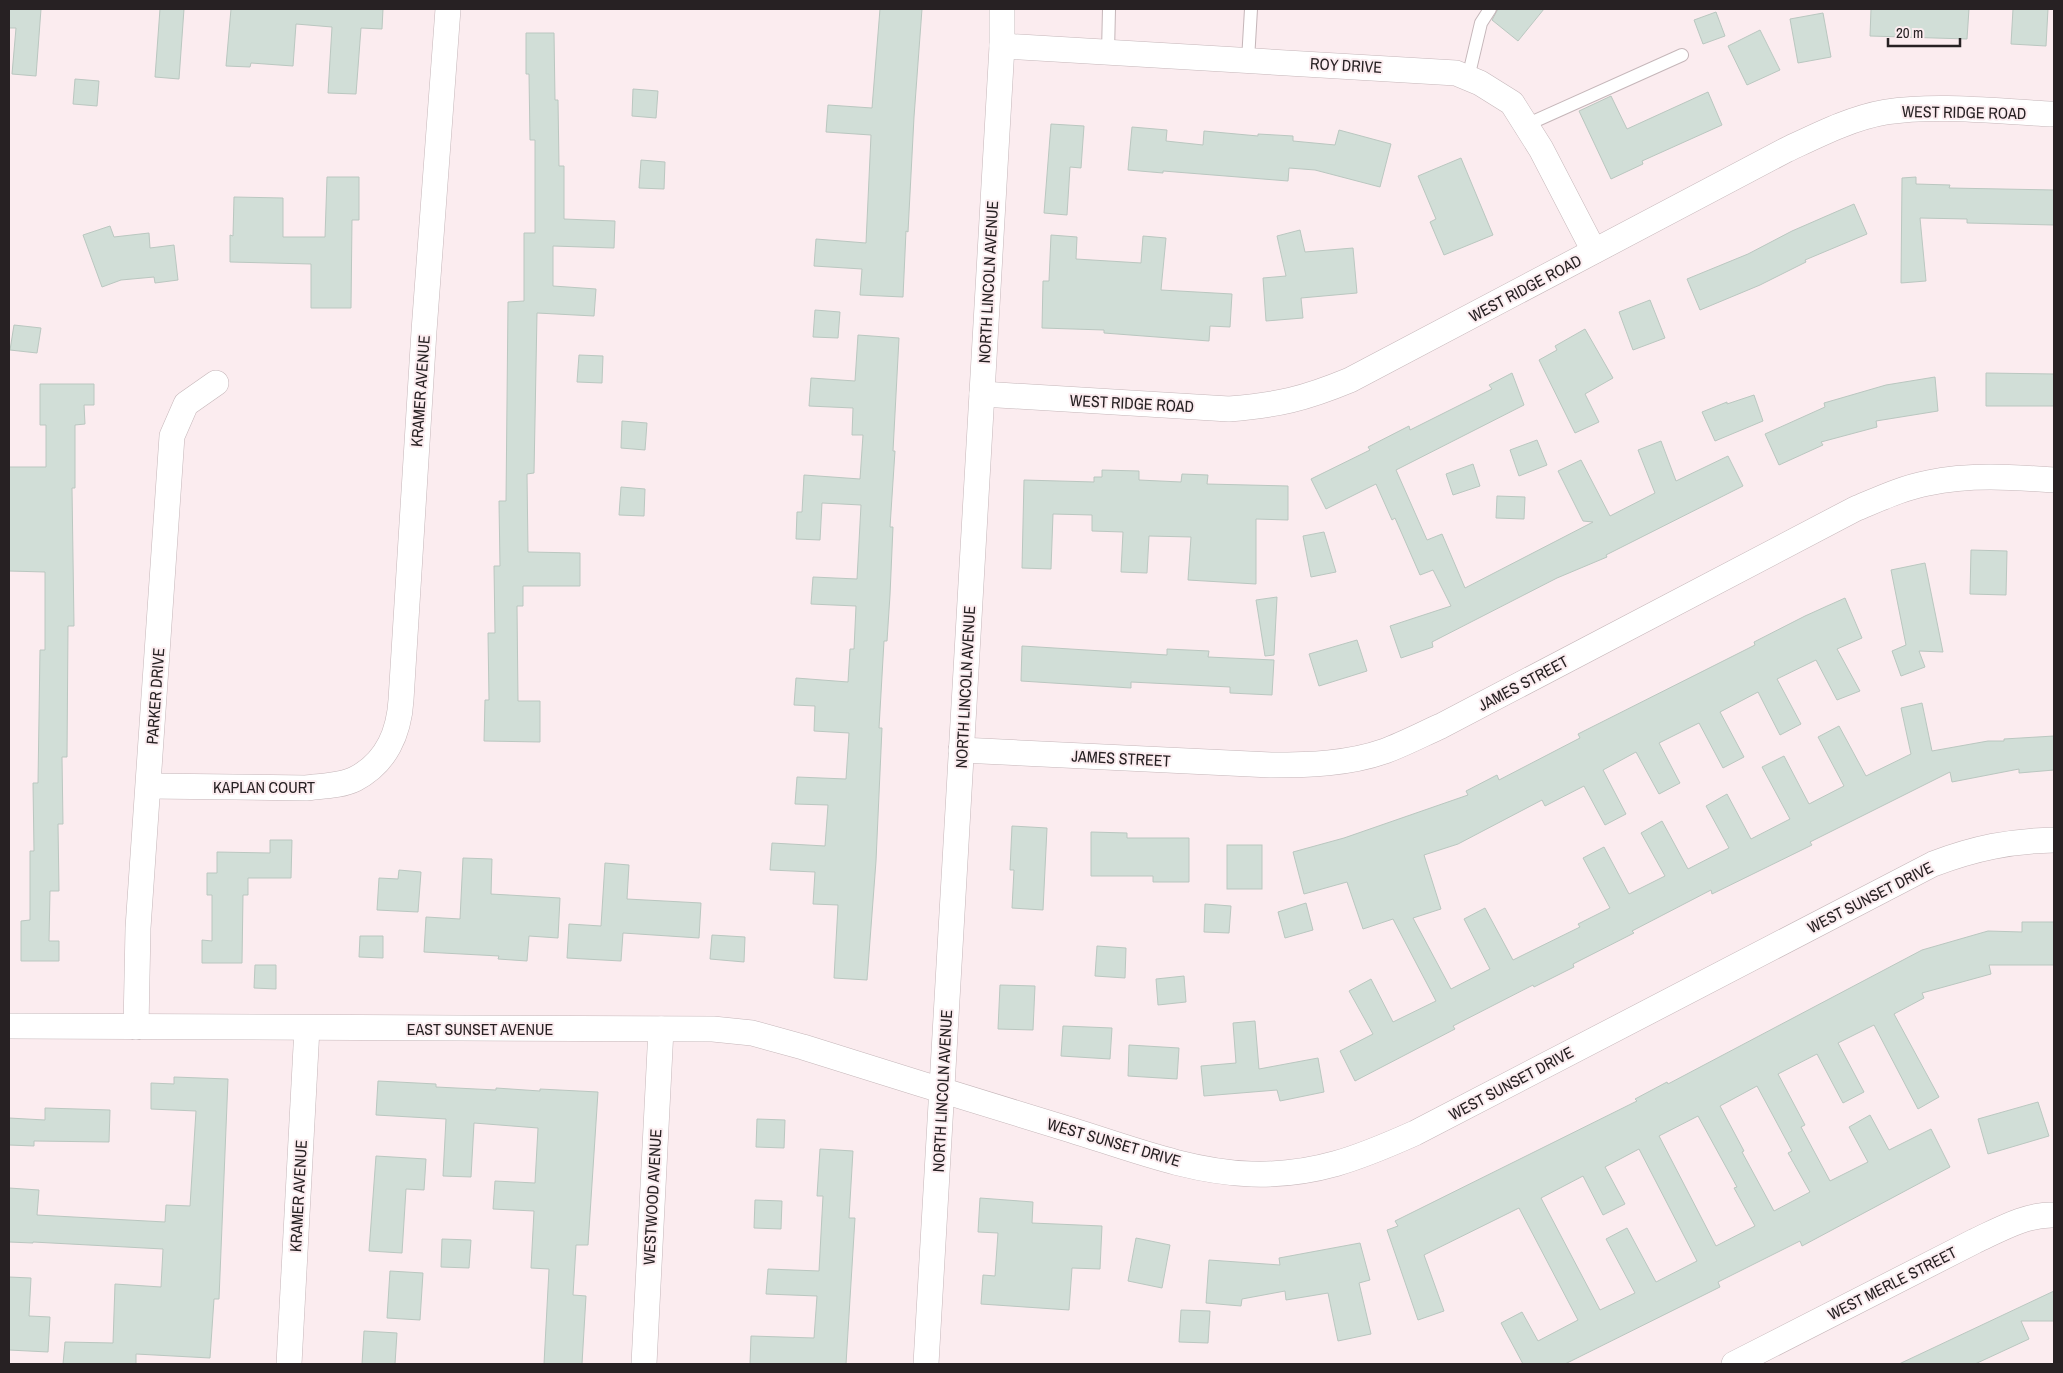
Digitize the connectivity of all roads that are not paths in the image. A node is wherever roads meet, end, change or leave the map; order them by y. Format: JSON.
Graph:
{"nodes":[{"id":1,"x":448,"y":9,"type":"edge"},
{"id":2,"x":1002,"y":9,"type":"edge"},
{"id":3,"x":1109,"y":9,"type":"edge"},
{"id":4,"x":1251,"y":9,"type":"edge"},
{"id":5,"x":1490,"y":9,"type":"edge"},
{"id":6,"x":1002,"y":46,"type":"junction"},
{"id":7,"x":1108,"y":52,"type":"junction"},
{"id":8,"x":1682,"y":55,"type":"dead end"},
{"id":9,"x":1248,"y":60,"type":"junction"},
{"id":10,"x":1468,"y":78,"type":"junction"},
{"id":11,"x":2054,"y":114,"type":"edge"},
{"id":12,"x":1526,"y":125,"type":"junction"},
{"id":13,"x":1594,"y":251,"type":"junction"},
{"id":14,"x":216,"y":383,"type":"dead end"},
{"id":15,"x":982,"y":394,"type":"junction"},
{"id":16,"x":2054,"y":480,"type":"edge"},
{"id":17,"x":961,"y":750,"type":"junction"},
{"id":18,"x":374,"y":766,"type":"joint"},
{"id":19,"x":149,"y":786,"type":"junction"},
{"id":20,"x":2054,"y":840,"type":"edge"},
{"id":21,"x":9,"y":1026,"type":"edge"},
{"id":22,"x":136,"y":1027,"type":"junction"},
{"id":23,"x":307,"y":1028,"type":"junction"},
{"id":24,"x":661,"y":1029,"type":"junction"},
{"id":25,"x":942,"y":1090,"type":"junction"},
{"id":26,"x":2054,"y":1215,"type":"edge"},
{"id":27,"x":289,"y":1364,"type":"edge"},
{"id":28,"x":644,"y":1364,"type":"edge"},
{"id":29,"x":926,"y":1364,"type":"edge"},
{"id":30,"x":1734,"y":1364,"type":"edge"}],
"edges":[{"from":1,"to":18,"type":"street","name":"KRAMER AVENUE"},
{"from":2,"to":6,"type":"street","name":"NORTH LINCOLN AVENUE"},
{"from":3,"to":7,"type":"lane"},
{"from":4,"to":9,"type":"lane"},
{"from":5,"to":10,"type":"lane"},
{"from":6,"to":7,"type":"street","name":"ROY DRIVE"},
{"from":6,"to":15,"type":"street","name":"NORTH LINCOLN AVENUE"},
{"from":7,"to":9,"type":"street","name":"ROY DRIVE"},
{"from":8,"to":12,"type":"lane"},
{"from":9,"to":10,"type":"street","name":"ROY DRIVE"},
{"from":10,"to":12,"type":"street","name":"ROY DRIVE"},
{"from":11,"to":13,"type":"street","name":"WEST RIDGE ROAD"},
{"from":12,"to":13,"type":"street","name":"ROY DRIVE"},
{"from":13,"to":15,"type":"street","name":"WEST RIDGE ROAD"},
{"from":14,"to":19,"type":"street","name":"PARKER DRIVE"},
{"from":15,"to":17,"type":"street","name":"NORTH LINCOLN AVENUE"},
{"from":16,"to":17,"type":"street","name":"JAMES STREET"},
{"from":17,"to":25,"type":"street","name":"NORTH LINCOLN AVENUE"},
{"from":18,"to":19,"type":"street","name":"KAPLAN COURT"},
{"from":19,"to":22,"type":"street","name":"PARKER DRIVE"},
{"from":20,"to":25,"type":"street","name":"WEST SUNSET DRIVE"},
{"from":21,"to":22,"type":"street","name":"EAST SUNSET AVENUE"},
{"from":22,"to":23,"type":"street","name":"EAST SUNSET AVENUE"},
{"from":23,"to":24,"type":"street","name":"EAST SUNSET AVENUE"},
{"from":23,"to":27,"type":"street","name":"KRAMER AVENUE"},
{"from":24,"to":25,"type":"street","name":"EAST SUNSET AVENUE"},
{"from":24,"to":28,"type":"street","name":"WESTWOOD AVENUE"},
{"from":25,"to":29,"type":"street","name":"NORTH LINCOLN AVENUE"},
{"from":26,"to":30,"type":"street","name":"WEST MERLE STREET"}]}
